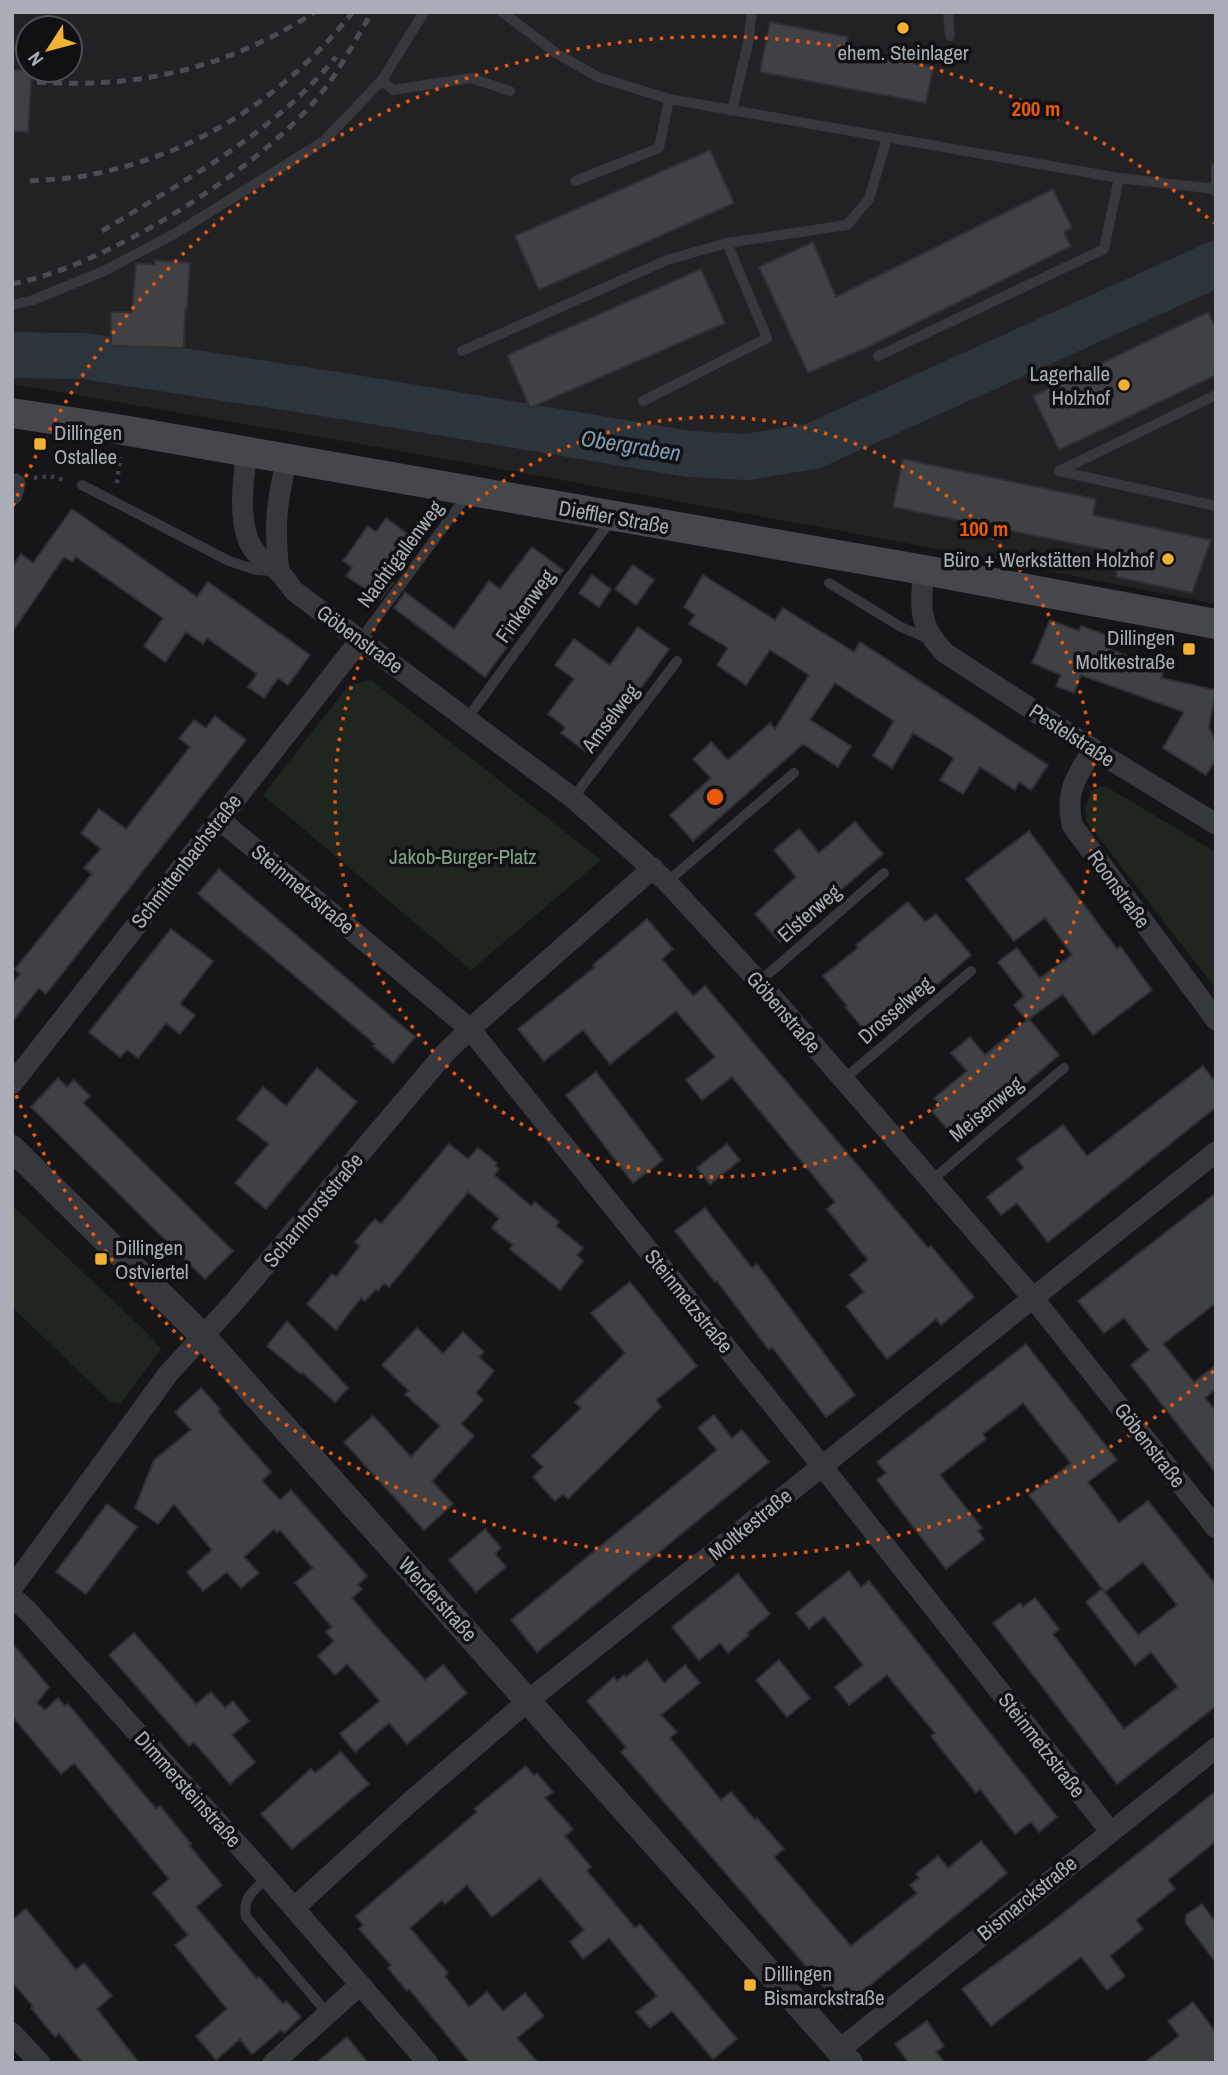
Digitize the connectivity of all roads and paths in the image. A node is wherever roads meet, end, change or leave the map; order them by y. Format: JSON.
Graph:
{"nodes":[{"id":1,"x":424,"y":12,"type":"edge"},
{"id":2,"x":502,"y":12,"type":"edge"},
{"id":3,"x":752,"y":12,"type":"edge"},
{"id":4,"x":948,"y":12,"type":"edge"},
{"id":5,"x":950,"y":36,"type":"dead end"},
{"id":6,"x":382,"y":80,"type":"junction"},
{"id":7,"x":510,"y":91,"type":"dead end"},
{"id":8,"x":669,"y":99,"type":"junction"},
{"id":9,"x":732,"y":111,"type":"junction"},
{"id":10,"x":887,"y":138,"type":"junction"},
{"id":11,"x":1216,"y":167,"type":"edge"},
{"id":12,"x":1119,"y":178,"type":"junction"},
{"id":13,"x":575,"y":181,"type":"dead end"},
{"id":14,"x":1215,"y":190,"type":"edge"},
{"id":15,"x":727,"y":243,"type":"junction"},
{"id":16,"x":12,"y":305,"type":"edge"},
{"id":17,"x":462,"y":351,"type":"dead end"},
{"id":18,"x":878,"y":356,"type":"dead end"},
{"id":19,"x":1216,"y":395,"type":"edge"},
{"id":20,"x":643,"y":401,"type":"dead end"},
{"id":21,"x":12,"y":413,"type":"edge"},
{"id":22,"x":123,"y":430,"type":"junction"},
{"id":23,"x":247,"y":452,"type":"junction"},
{"id":24,"x":287,"y":459,"type":"junction"},
{"id":25,"x":82,"y":485,"type":"joint"},
{"id":26,"x":14,"y":489,"type":"edge"},
{"id":27,"x":470,"y":492,"type":"junction"},
{"id":28,"x":115,"y":501,"type":"junction"},
{"id":29,"x":1216,"y":506,"type":"edge"},
{"id":30,"x":614,"y":517,"type":"junction"},
{"id":31,"x":924,"y":570,"type":"junction"},
{"id":32,"x":279,"y":572,"type":"junction"},
{"id":33,"x":829,"y":583,"type":"dead end"},
{"id":34,"x":1216,"y":624,"type":"edge"},
{"id":35,"x":361,"y":639,"type":"junction"},
{"id":36,"x":932,"y":640,"type":"junction"},
{"id":37,"x":677,"y":661,"type":"dead end"},
{"id":38,"x":467,"y":719,"type":"junction"},
{"id":39,"x":1093,"y":749,"type":"junction"},
{"id":40,"x":794,"y":773,"type":"dead end"},
{"id":41,"x":573,"y":798,"type":"junction"},
{"id":42,"x":219,"y":819,"type":"junction"},
{"id":43,"x":1216,"y":824,"type":"edge"},
{"id":44,"x":884,"y":873,"type":"dead end"},
{"id":45,"x":660,"y":875,"type":"junction"},
{"id":46,"x":971,"y":971,"type":"dead end"},
{"id":47,"x":759,"y":982,"type":"junction"},
{"id":48,"x":1216,"y":1020,"type":"edge"},
{"id":49,"x":470,"y":1029,"type":"junction"},
{"id":50,"x":1064,"y":1068,"type":"dead end"},
{"id":51,"x":844,"y":1080,"type":"junction"},
{"id":52,"x":12,"y":1084,"type":"edge"},
{"id":53,"x":12,"y":1148,"type":"edge"},
{"id":54,"x":1216,"y":1152,"type":"edge"},
{"id":55,"x":932,"y":1180,"type":"junction"},
{"id":56,"x":1033,"y":1298,"type":"junction"},
{"id":57,"x":202,"y":1335,"type":"junction"},
{"id":58,"x":822,"y":1466,"type":"junction"},
{"id":59,"x":1216,"y":1528,"type":"edge"},
{"id":60,"x":12,"y":1588,"type":"edge"},
{"id":61,"x":12,"y":1597,"type":"edge"},
{"id":62,"x":529,"y":1700,"type":"junction"},
{"id":63,"x":1216,"y":1748,"type":"edge"},
{"id":64,"x":1111,"y":1831,"type":"junction"},
{"id":65,"x":267,"y":1877,"type":"junction"},
{"id":66,"x":294,"y":1908,"type":"junction"},
{"id":67,"x":360,"y":1985,"type":"junction"},
{"id":68,"x":328,"y":2014,"type":"junction"},
{"id":69,"x":12,"y":2032,"type":"edge"},
{"id":70,"x":844,"y":2056,"type":"edge"},
{"id":71,"x":40,"y":2063,"type":"edge"},
{"id":72,"x":272,"y":2063,"type":"edge"},
{"id":73,"x":428,"y":2063,"type":"edge"}],
"edges":[{"from":1,"to":6,"type":"lane"},
{"from":2,"to":8,"type":"lane"},
{"from":3,"to":9,"type":"lane"},
{"from":4,"to":5,"type":"lane"},
{"from":6,"to":7,"type":"lane"},
{"from":6,"to":16,"type":"lane"},
{"from":8,"to":9,"type":"lane"},
{"from":8,"to":13,"type":"lane"},
{"from":9,"to":10,"type":"lane"},
{"from":10,"to":12,"type":"lane"},
{"from":10,"to":15,"type":"lane"},
{"from":11,"to":14,"type":"lane"},
{"from":12,"to":14,"type":"lane"},
{"from":12,"to":18,"type":"lane"},
{"from":15,"to":17,"type":"lane"},
{"from":15,"to":20,"type":"lane"},
{"from":19,"to":29,"type":"lane"},
{"from":21,"to":22,"type":"main road","name":"Dieffler Straße"},
{"from":22,"to":23,"type":"main road","name":"Dieffler Straße"},
{"from":22,"to":28,"type":"path"},
{"from":23,"to":24,"type":"main road","name":"Dieffler Straße"},
{"from":23,"to":32,"type":"street","name":"Göbenstraße"},
{"from":24,"to":27,"type":"main road","name":"Dieffler Straße"},
{"from":24,"to":32,"type":"street"},
{"from":25,"to":26,"type":"path"},
{"from":25,"to":28,"type":"lane"},
{"from":27,"to":30,"type":"main road","name":"Dieffler Straße"},
{"from":27,"to":35,"type":"lane","name":"Nachtigallenweg"},
{"from":28,"to":32,"type":"lane"},
{"from":30,"to":31,"type":"main road","name":"Dieffler Straße"},
{"from":30,"to":38,"type":"lane","name":"Finkenweg"},
{"from":31,"to":34,"type":"main road","name":"Dieffler Straße"},
{"from":31,"to":36,"type":"street"},
{"from":32,"to":35,"type":"street","name":"Göbenstraße"},
{"from":33,"to":36,"type":"lane","name":"Pestelstraße"},
{"from":35,"to":38,"type":"street","name":"Göbenstraße"},
{"from":35,"to":42,"type":"street","name":"Schmittenbachstraße"},
{"from":36,"to":39,"type":"street","name":"Pestelstraße"},
{"from":37,"to":41,"type":"lane","name":"Amselweg"},
{"from":38,"to":41,"type":"street","name":"Göbenstraße"},
{"from":39,"to":43,"type":"street","name":"Pestelstraße"},
{"from":39,"to":48,"type":"street","name":"Roonstraße"},
{"from":40,"to":45,"type":"lane"},
{"from":41,"to":45,"type":"street","name":"Göbenstraße"},
{"from":42,"to":49,"type":"street","name":"Steinmetzstraße"},
{"from":42,"to":52,"type":"street","name":"Schmittenbachstraße"},
{"from":44,"to":47,"type":"lane","name":"Elsterweg"},
{"from":45,"to":47,"type":"street","name":"Göbenstraße"},
{"from":45,"to":49,"type":"street","name":"Scharnhorststraße"},
{"from":46,"to":51,"type":"lane","name":"Drosselweg"},
{"from":47,"to":51,"type":"street","name":"Göbenstraße"},
{"from":49,"to":57,"type":"street","name":"Scharnhorststraße"},
{"from":49,"to":58,"type":"street","name":"Steinmetzstraße"},
{"from":50,"to":55,"type":"lane","name":"Meisenweg"},
{"from":51,"to":55,"type":"street","name":"Göbenstraße"},
{"from":53,"to":57,"type":"street","name":"Werderstraße"},
{"from":54,"to":56,"type":"street","name":"Moltkestraße"},
{"from":55,"to":56,"type":"street","name":"Göbenstraße"},
{"from":56,"to":58,"type":"street","name":"Moltkestraße"},
{"from":56,"to":59,"type":"street","name":"Göbenstraße"},
{"from":57,"to":60,"type":"street","name":"Scharnhorststraße"},
{"from":57,"to":62,"type":"street","name":"Werderstraße"},
{"from":58,"to":62,"type":"street","name":"Moltkestraße"},
{"from":58,"to":64,"type":"street","name":"Steinmetzstraße"},
{"from":61,"to":65,"type":"street","name":"Dimmersteinstraße"},
{"from":62,"to":66,"type":"street","name":"Moltkestraße"},
{"from":62,"to":70,"type":"street","name":"Werderstraße"},
{"from":63,"to":64,"type":"street","name":"Bismarckstraße"},
{"from":64,"to":70,"type":"street","name":"Bismarckstraße"},
{"from":65,"to":66,"type":"street","name":"Dimmersteinstraße"},
{"from":65,"to":68,"type":"lane"},
{"from":66,"to":67,"type":"street","name":"Dimmersteinstraße"},
{"from":67,"to":68,"type":"street"},
{"from":67,"to":73,"type":"street","name":"Dimmersteinstraße"},
{"from":68,"to":72,"type":"street"},
{"from":69,"to":71,"type":"street"}]}
